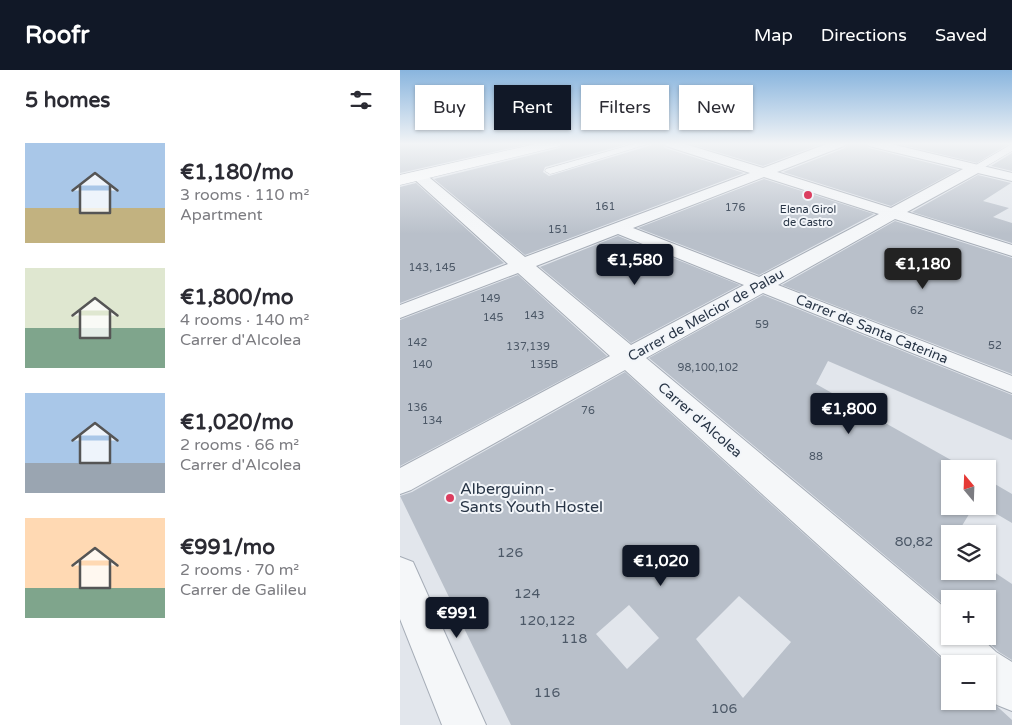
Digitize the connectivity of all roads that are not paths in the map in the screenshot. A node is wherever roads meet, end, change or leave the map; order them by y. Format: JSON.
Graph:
{"nodes":[{"id":1,"x":427,"y":174,"type":"edge"},
{"id":2,"x":760,"y":174,"type":"edge"},
{"id":3,"x":769,"y":174,"type":"edge"},
{"id":4,"x":965,"y":174,"type":"edge"},
{"id":5,"x":998,"y":174,"type":"edge"},
{"id":6,"x":1012,"y":177,"type":"edge"},
{"id":7,"x":409,"y":178,"type":"edge"},
{"id":8,"x":891,"y":213,"type":"junction"},
{"id":9,"x":620,"y":229,"type":"junction"},
{"id":10,"x":1012,"y":251,"type":"edge"},
{"id":11,"x":522,"y":266,"type":"junction"},
{"id":12,"x":761,"y":284,"type":"junction"},
{"id":13,"x":400,"y":312,"type":"edge"},
{"id":14,"x":628,"y":357,"type":"junction"},
{"id":15,"x":1012,"y":385,"type":"edge"},
{"id":16,"x":400,"y":482,"type":"edge"},
{"id":17,"x":400,"y":573,"type":"edge"},
{"id":18,"x":971,"y":655,"type":"edge"},
{"id":19,"x":996,"y":676,"type":"edge"},
{"id":20,"x":1012,"y":690,"type":"edge"},
{"id":21,"x":464,"y":725,"type":"edge"}],
"edges":[{"from":1,"to":7,"type":"main road"},
{"from":2,"to":9,"type":"street"},
{"from":3,"to":8,"type":"street"},
{"from":4,"to":8,"type":"street","name":"Carrer de Melcior de Palau"},
{"from":5,"to":6,"type":"street"},
{"from":7,"to":11,"type":"street","name":"Carrer d'Alcolea"},
{"from":8,"to":10,"type":"street"},
{"from":8,"to":12,"type":"street","name":"Carrer de Melcior de Palau"},
{"from":9,"to":11,"type":"street"},
{"from":9,"to":12,"type":"street","name":"Carrer de Santa Caterina"},
{"from":11,"to":13,"type":"street"},
{"from":11,"to":14,"type":"street","name":"Carrer d'Alcolea"},
{"from":12,"to":14,"type":"street","name":"Carrer de Melcior de Palau"},
{"from":12,"to":15,"type":"street","name":"Carrer de Santa Caterina"},
{"from":14,"to":16,"type":"street","name":"Carrer de Melcior de Palau"},
{"from":14,"to":18,"type":"street","name":"Carrer d'Alcolea"},
{"from":17,"to":21,"type":"street"},
{"from":19,"to":20,"type":"street"}]}
